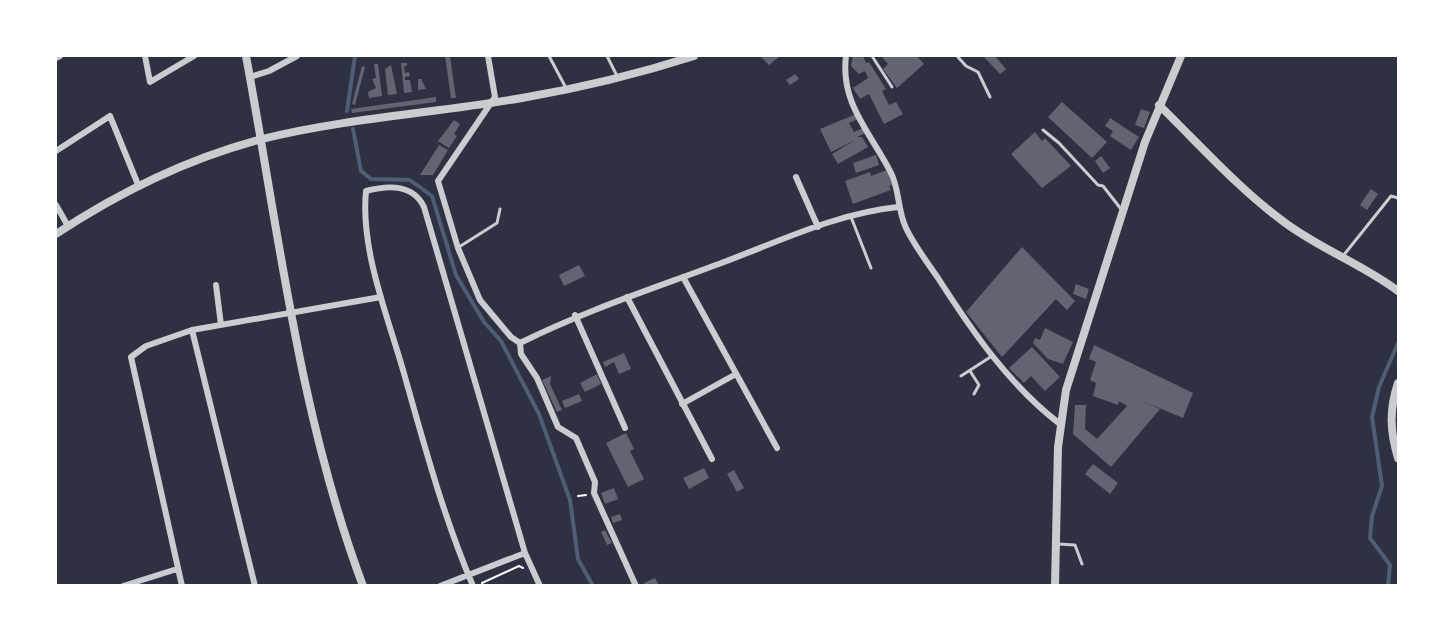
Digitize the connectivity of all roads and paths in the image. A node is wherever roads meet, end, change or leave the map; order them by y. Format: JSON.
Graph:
{"nodes":[{"id":1,"x":60,"y":56,"type":"edge"},
{"id":2,"x":145,"y":56,"type":"edge"},
{"id":3,"x":194,"y":56,"type":"edge"},
{"id":4,"x":246,"y":56,"type":"edge"},
{"id":5,"x":297,"y":56,"type":"edge"},
{"id":6,"x":488,"y":56,"type":"edge"},
{"id":7,"x":549,"y":56,"type":"edge"},
{"id":8,"x":607,"y":56,"type":"edge"},
{"id":9,"x":694,"y":56,"type":"edge"},
{"id":10,"x":846,"y":56,"type":"edge"},
{"id":11,"x":872,"y":56,"type":"edge"},
{"id":12,"x":957,"y":56,"type":"edge"},
{"id":13,"x":1181,"y":56,"type":"edge"},
{"id":14,"x":56,"y":58,"type":"edge"},
{"id":15,"x":670,"y":59,"type":"edge"},
{"id":16,"x":250,"y":77,"type":"junction"},
{"id":17,"x":618,"y":78,"type":"junction"},
{"id":18,"x":892,"y":87,"type":"dead end"},
{"id":19,"x":567,"y":89,"type":"junction"},
{"id":20,"x":990,"y":97,"type":"dead end"},
{"id":21,"x":491,"y":102,"type":"junction"},
{"id":22,"x":1159,"y":105,"type":"junction"},
{"id":23,"x":1043,"y":130,"type":"dead end"},
{"id":24,"x":261,"y":140,"type":"junction"},
{"id":25,"x":56,"y":151,"type":"edge"},
{"id":26,"x":796,"y":177,"type":"dead end"},
{"id":27,"x":139,"y":187,"type":"junction"},
{"id":28,"x":1398,"y":198,"type":"edge"},
{"id":29,"x":56,"y":205,"type":"edge"},
{"id":30,"x":898,"y":207,"type":"junction"},
{"id":31,"x":500,"y":209,"type":"dead end"},
{"id":32,"x":1123,"y":211,"type":"junction"},
{"id":33,"x":851,"y":217,"type":"junction"},
{"id":34,"x":68,"y":226,"type":"junction"},
{"id":35,"x":818,"y":227,"type":"junction"},
{"id":36,"x":56,"y":234,"type":"edge"},
{"id":37,"x":458,"y":248,"type":"junction"},
{"id":38,"x":1342,"y":257,"type":"junction"},
{"id":39,"x":871,"y":268,"type":"dead end"},
{"id":40,"x":683,"y":277,"type":"junction"},
{"id":41,"x":216,"y":285,"type":"dead end"},
{"id":42,"x":1398,"y":291,"type":"edge"},
{"id":43,"x":381,"y":297,"type":"junction"},
{"id":44,"x":627,"y":297,"type":"junction"},
{"id":45,"x":290,"y":314,"type":"junction"},
{"id":46,"x":575,"y":315,"type":"junction"},
{"id":47,"x":221,"y":325,"type":"junction"},
{"id":48,"x":192,"y":330,"type":"junction"},
{"id":49,"x":520,"y":343,"type":"junction"},
{"id":50,"x":992,"y":356,"type":"junction"},
{"id":51,"x":970,"y":370,"type":"junction"},
{"id":52,"x":736,"y":374,"type":"junction"},
{"id":53,"x":961,"y":376,"type":"dead end"},
{"id":54,"x":1398,"y":383,"type":"edge"},
{"id":55,"x":974,"y":394,"type":"dead end"},
{"id":56,"x":682,"y":404,"type":"junction"},
{"id":57,"x":1060,"y":424,"type":"junction"},
{"id":58,"x":625,"y":428,"type":"dead end"},
{"id":59,"x":777,"y":448,"type":"dead end"},
{"id":60,"x":1398,"y":458,"type":"edge"},
{"id":61,"x":711,"y":459,"type":"dead end"},
{"id":62,"x":1056,"y":544,"type":"junction"},
{"id":63,"x":525,"y":553,"type":"junction"},
{"id":64,"x":1082,"y":564,"type":"dead end"},
{"id":65,"x":177,"y":569,"type":"junction"},
{"id":66,"x":525,"y":569,"type":"dead end"},
{"id":67,"x":468,"y":574,"type":"junction"},
{"id":68,"x":123,"y":585,"type":"edge"},
{"id":69,"x":183,"y":585,"type":"edge"},
{"id":70,"x":255,"y":585,"type":"edge"},
{"id":71,"x":363,"y":585,"type":"edge"},
{"id":72,"x":440,"y":585,"type":"edge"},
{"id":73,"x":473,"y":585,"type":"edge"},
{"id":74,"x":481,"y":585,"type":"edge"},
{"id":75,"x":540,"y":585,"type":"edge"},
{"id":76,"x":636,"y":585,"type":"edge"},
{"id":77,"x":1055,"y":585,"type":"edge"}],
"edges":[{"from":1,"to":14,"type":"street"},
{"from":2,"to":3,"type":"street"},
{"from":4,"to":16,"type":"street"},
{"from":5,"to":16,"type":"street"},
{"from":6,"to":21,"type":"street"},
{"from":7,"to":19,"type":"lane"},
{"from":8,"to":17,"type":"lane"},
{"from":9,"to":15,"type":"street"},
{"from":10,"to":30,"type":"street"},
{"from":11,"to":18,"type":"lane"},
{"from":12,"to":20,"type":"lane"},
{"from":13,"to":22,"type":"street"},
{"from":15,"to":17,"type":"street"},
{"from":16,"to":24,"type":"street"},
{"from":17,"to":19,"type":"street"},
{"from":19,"to":21,"type":"street"},
{"from":21,"to":24,"type":"street"},
{"from":21,"to":37,"type":"street"},
{"from":22,"to":32,"type":"street"},
{"from":22,"to":38,"type":"street"},
{"from":23,"to":32,"type":"lane"},
{"from":24,"to":27,"type":"street"},
{"from":24,"to":45,"type":"street"},
{"from":25,"to":27,"type":"street"},
{"from":26,"to":35,"type":"street"},
{"from":27,"to":34,"type":"street"},
{"from":28,"to":38,"type":"lane"},
{"from":29,"to":34,"type":"street"},
{"from":30,"to":33,"type":"street"},
{"from":30,"to":50,"type":"street"},
{"from":31,"to":37,"type":"lane"},
{"from":32,"to":57,"type":"street"},
{"from":33,"to":35,"type":"street"},
{"from":33,"to":39,"type":"lane"},
{"from":34,"to":36,"type":"street"},
{"from":35,"to":40,"type":"street"},
{"from":37,"to":49,"type":"street"},
{"from":38,"to":42,"type":"street"},
{"from":40,"to":44,"type":"street"},
{"from":40,"to":52,"type":"street"},
{"from":41,"to":47,"type":"street"},
{"from":43,"to":45,"type":"street"},
{"from":43,"to":63,"type":"street"},
{"from":43,"to":67,"type":"street"},
{"from":44,"to":46,"type":"street"},
{"from":44,"to":56,"type":"street"},
{"from":45,"to":47,"type":"street"},
{"from":45,"to":71,"type":"street"},
{"from":46,"to":49,"type":"street"},
{"from":46,"to":58,"type":"street"},
{"from":47,"to":48,"type":"street"},
{"from":48,"to":65,"type":"street"},
{"from":48,"to":70,"type":"street"},
{"from":49,"to":76,"type":"street"},
{"from":50,"to":51,"type":"lane"},
{"from":50,"to":57,"type":"street"},
{"from":51,"to":53,"type":"lane"},
{"from":51,"to":55,"type":"lane"},
{"from":52,"to":56,"type":"street"},
{"from":52,"to":59,"type":"street"},
{"from":54,"to":60,"type":"street"},
{"from":56,"to":61,"type":"street"},
{"from":57,"to":62,"type":"street"},
{"from":62,"to":64,"type":"lane"},
{"from":62,"to":77,"type":"street"},
{"from":63,"to":67,"type":"street"},
{"from":63,"to":75,"type":"street"},
{"from":65,"to":68,"type":"street"},
{"from":65,"to":69,"type":"street"},
{"from":66,"to":74,"type":"path"},
{"from":67,"to":72,"type":"street"},
{"from":67,"to":73,"type":"street"}]}
